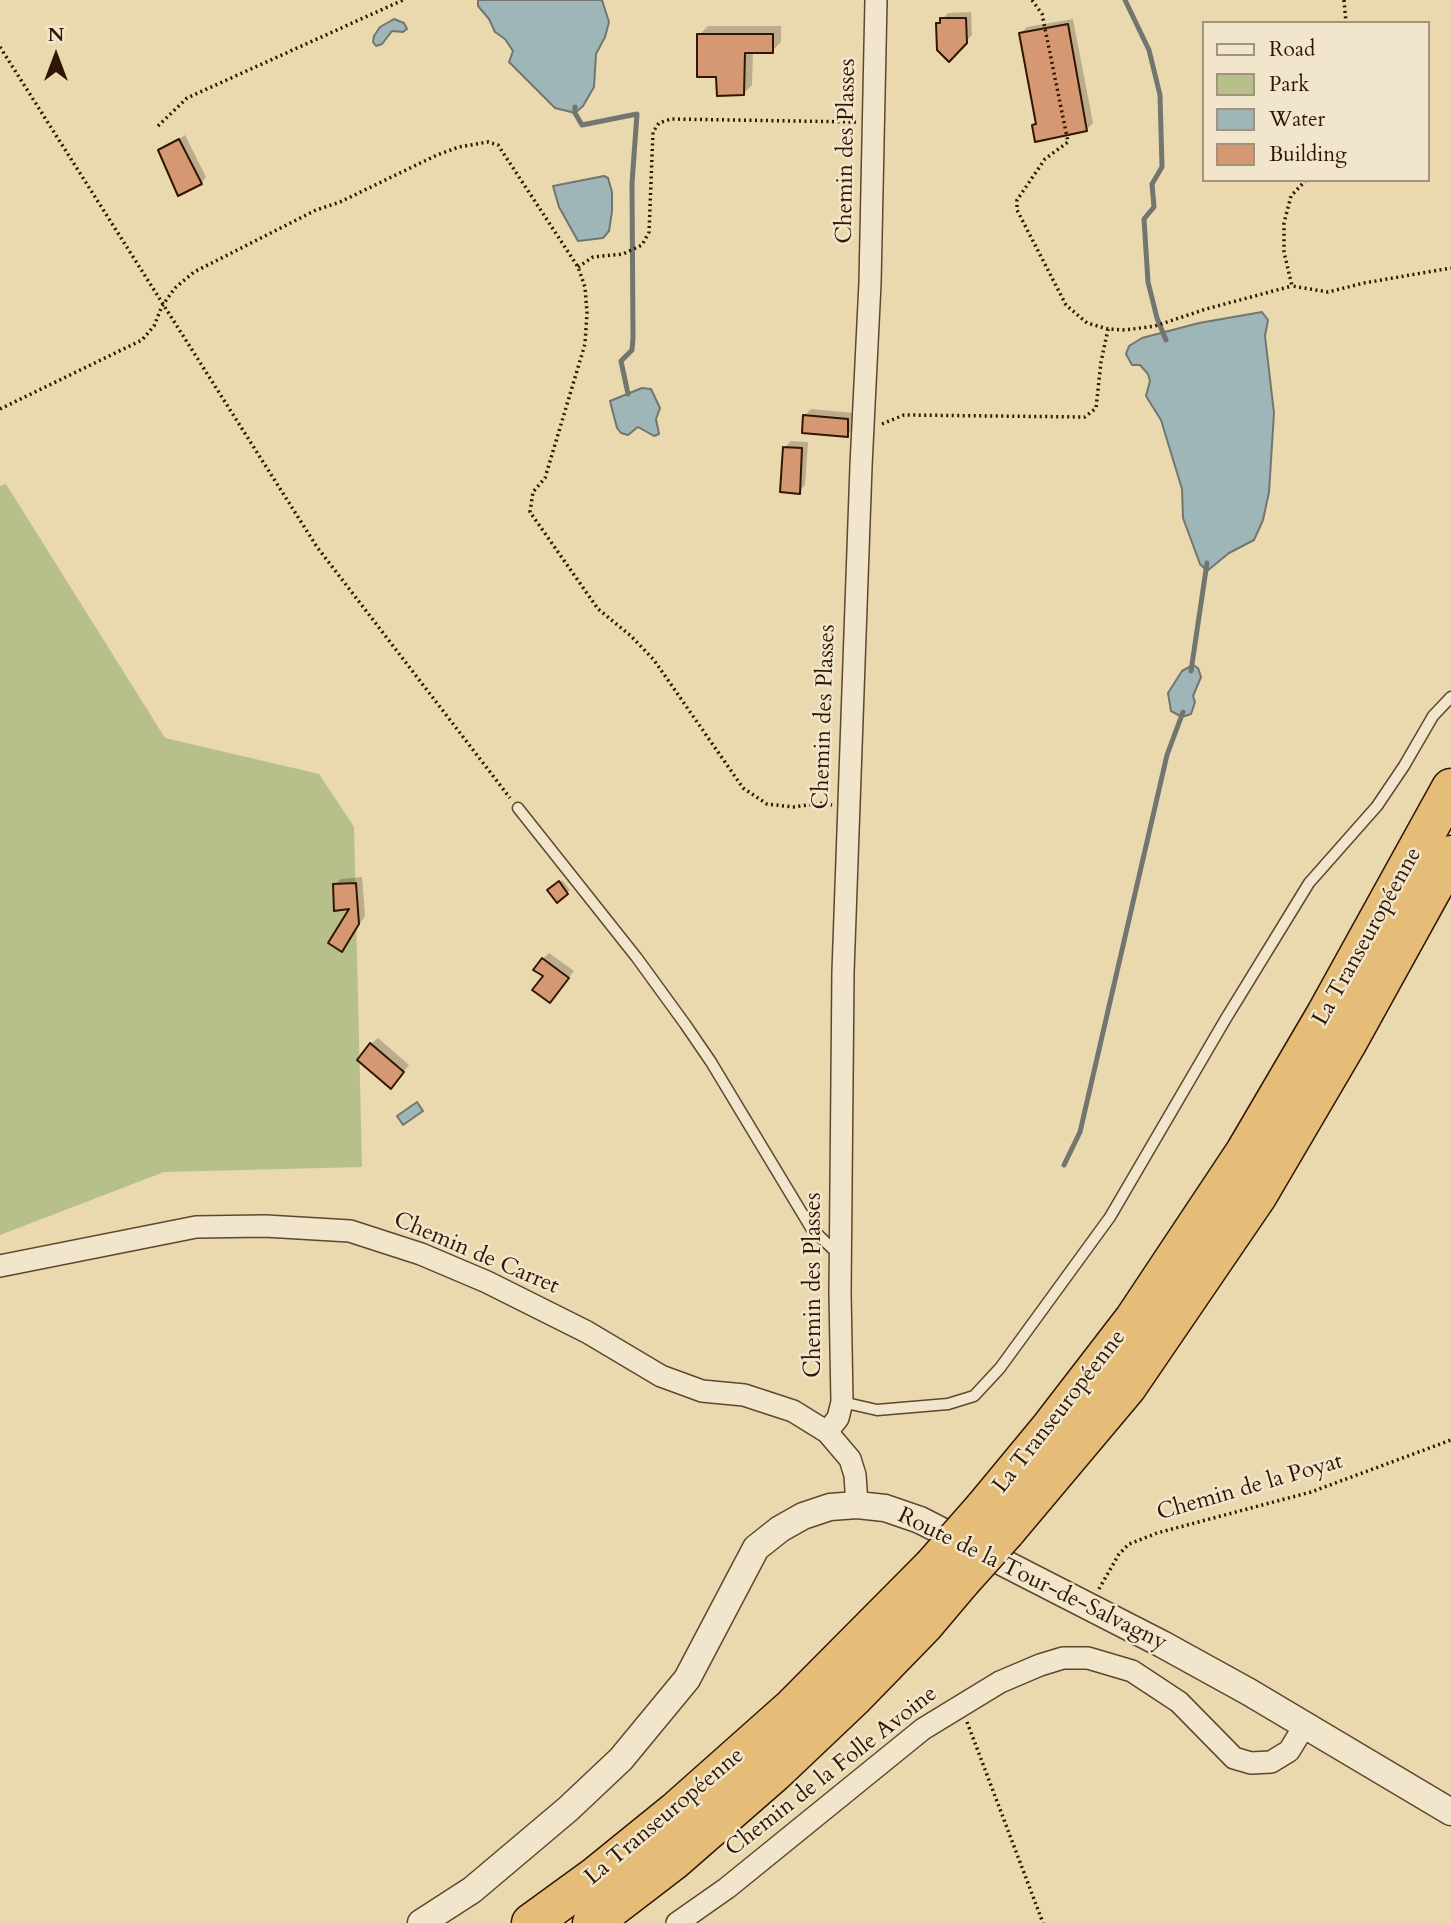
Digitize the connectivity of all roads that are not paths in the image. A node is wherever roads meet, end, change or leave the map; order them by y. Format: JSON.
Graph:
{"nodes":[{"id":1,"x":876,"y":0,"type":"edge"},
{"id":2,"x":1451,"y":697,"type":"edge"},
{"id":3,"x":1451,"y":788,"type":"edge"},
{"id":4,"x":518,"y":808,"type":"road end"},
{"id":5,"x":1451,"y":855,"type":"edge"},
{"id":6,"x":840,"y":1256,"type":"junction"},
{"id":7,"x":0,"y":1266,"type":"edge"},
{"id":8,"x":842,"y":1402,"type":"junction"},
{"id":9,"x":827,"y":1432,"type":"junction"},
{"id":10,"x":858,"y":1505,"type":"junction"},
{"id":11,"x":994,"y":1520,"type":"junction"},
{"id":12,"x":947,"y":1574,"type":"junction"},
{"id":13,"x":1305,"y":1724,"type":"junction"},
{"id":14,"x":1451,"y":1812,"type":"edge"},
{"id":15,"x":421,"y":1923,"type":"edge"},
{"id":16,"x":531,"y":1923,"type":"edge"},
{"id":17,"x":592,"y":1923,"type":"edge"},
{"id":18,"x":677,"y":1923,"type":"edge"}],
"edges":[{"from":1,"to":6,"type":"street","name":"Chemin des Plasses"},
{"from":2,"to":8,"type":"lane"},
{"from":3,"to":11,"type":"highway","name":"La Transeuropéenne"},
{"from":4,"to":6,"type":"lane"},
{"from":5,"to":11,"type":"highway","name":"La Transeuropéenne"},
{"from":6,"to":8,"type":"street","name":"Chemin des Plasses"},
{"from":7,"to":9,"type":"street","name":"Chemin de Carret"},
{"from":8,"to":9,"type":"street","name":"Chemin des Plasses"},
{"from":9,"to":10,"type":"street","name":"Chemin de Carret"},
{"from":10,"to":13,"type":"street","name":"Route de la Tour-de-Salvagny"},
{"from":10,"to":15,"type":"street","name":"Route de la Tour-de-Salvagny"},
{"from":11,"to":12,"type":"highway","name":"La Transeuropéenne","bridge":true},
{"from":12,"to":16,"type":"highway","name":"La Transeuropéenne"},
{"from":12,"to":17,"type":"highway","name":"La Transeuropéenne"},
{"from":13,"to":14,"type":"street","name":"Route de la Tour-de-Salvagny"},
{"from":13,"to":18,"type":"street","name":"Chemin de la Folle Avoine"}]}
